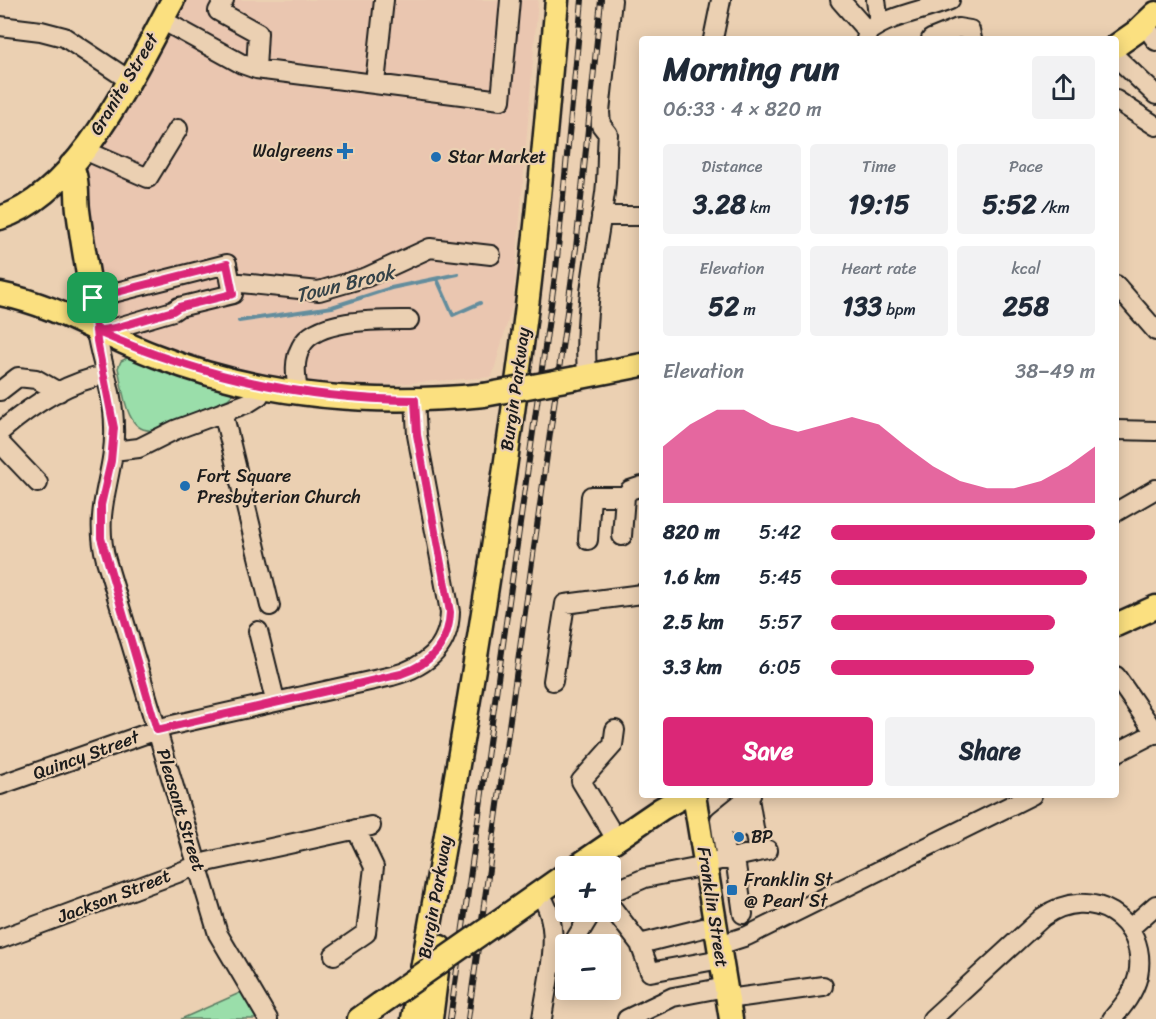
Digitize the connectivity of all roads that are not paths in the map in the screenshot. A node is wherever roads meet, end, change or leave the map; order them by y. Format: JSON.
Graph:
{"nodes":[{"id":1,"x":173,"y":0,"type":"edge"},
{"id":2,"x":224,"y":0,"type":"edge"},
{"id":3,"x":384,"y":0,"type":"edge"},
{"id":4,"x":510,"y":0,"type":"edge"},
{"id":5,"x":557,"y":0,"type":"edge"},
{"id":6,"x":612,"y":0,"type":"edge"},
{"id":7,"x":721,"y":0,"type":"edge"},
{"id":8,"x":840,"y":0,"type":"edge"},
{"id":9,"x":876,"y":0,"type":"edge"},
{"id":10,"x":942,"y":1,"type":"edge"},
{"id":11,"x":162,"y":20,"type":"junction"},
{"id":12,"x":0,"y":26,"type":"edge"},
{"id":13,"x":1150,"y":28,"type":"edge"},
{"id":14,"x":871,"y":31,"type":"edge"},
{"id":15,"x":714,"y":36,"type":"edge"},
{"id":16,"x":939,"y":36,"type":"edge"},
{"id":17,"x":971,"y":36,"type":"edge"},
{"id":18,"x":1119,"y":44,"type":"edge"},
{"id":19,"x":1119,"y":60,"type":"edge"},
{"id":20,"x":256,"y":69,"type":"junction"},
{"id":21,"x":129,"y":80,"type":"junction"},
{"id":22,"x":375,"y":83,"type":"junction"},
{"id":23,"x":1156,"y":95,"type":"edge"},
{"id":24,"x":1119,"y":102,"type":"edge"},
{"id":25,"x":1156,"y":126,"type":"edge"},
{"id":26,"x":178,"y":129,"type":"dead end"},
{"id":27,"x":77,"y":157,"type":"junction"},
{"id":28,"x":0,"y":203,"type":"edge"},
{"id":29,"x":601,"y":216,"type":"junction"},
{"id":30,"x":639,"y":216,"type":"edge"},
{"id":31,"x":0,"y":218,"type":"edge"},
{"id":32,"x":491,"y":255,"type":"dead end"},
{"id":33,"x":231,"y":282,"type":"junction"},
{"id":34,"x":1119,"y":289,"type":"edge"},
{"id":35,"x":0,"y":294,"type":"edge"},
{"id":36,"x":93,"y":298,"type":"junction"},
{"id":37,"x":0,"y":308,"type":"edge"},
{"id":38,"x":409,"y":320,"type":"dead end"},
{"id":39,"x":96,"y":331,"type":"junction"},
{"id":40,"x":1156,"y":332,"type":"edge"},
{"id":41,"x":639,"y":356,"type":"edge"},
{"id":42,"x":639,"y":365,"type":"edge"},
{"id":43,"x":611,"y":369,"type":"junction"},
{"id":44,"x":639,"y":374,"type":"edge"},
{"id":45,"x":105,"y":375,"type":"junction"},
{"id":46,"x":581,"y":377,"type":"junction"},
{"id":47,"x":264,"y":386,"type":"junction"},
{"id":48,"x":0,"y":391,"type":"edge"},
{"id":49,"x":59,"y":392,"type":"junction"},
{"id":50,"x":298,"y":393,"type":"junction"},
{"id":51,"x":415,"y":400,"type":"junction"},
{"id":52,"x":223,"y":412,"type":"junction"},
{"id":53,"x":1119,"y":430,"type":"edge"},
{"id":54,"x":1156,"y":431,"type":"edge"},
{"id":55,"x":0,"y":432,"type":"edge"},
{"id":56,"x":0,"y":443,"type":"edge"},
{"id":57,"x":113,"y":451,"type":"junction"},
{"id":58,"x":38,"y":483,"type":"dead end"},
{"id":59,"x":639,"y":487,"type":"edge"},
{"id":60,"x":1156,"y":489,"type":"edge"},
{"id":61,"x":625,"y":496,"type":"junction"},
{"id":62,"x":1119,"y":510,"type":"edge"},
{"id":63,"x":622,"y":536,"type":"dead end"},
{"id":64,"x":588,"y":540,"type":"dead end"},
{"id":65,"x":639,"y":594,"type":"edge"},
{"id":66,"x":270,"y":606,"type":"dead end"},
{"id":67,"x":1156,"y":606,"type":"edge"},
{"id":68,"x":1119,"y":624,"type":"edge"},
{"id":69,"x":258,"y":631,"type":"dead end"},
{"id":70,"x":1119,"y":680,"type":"edge"},
{"id":71,"x":553,"y":681,"type":"dead end"},
{"id":72,"x":275,"y":700,"type":"junction"},
{"id":73,"x":157,"y":730,"type":"junction"},
{"id":74,"x":615,"y":730,"type":"dead end"},
{"id":75,"x":1155,"y":733,"type":"edge"},
{"id":76,"x":1119,"y":751,"type":"edge"},
{"id":77,"x":458,"y":776,"type":"junction"},
{"id":78,"x":0,"y":785,"type":"edge"},
{"id":79,"x":681,"y":798,"type":"edge"},
{"id":80,"x":696,"y":798,"type":"edge"},
{"id":81,"x":1026,"y":798,"type":"edge"},
{"id":82,"x":745,"y":800,"type":"edge"},
{"id":83,"x":616,"y":839,"type":"junction"},
{"id":84,"x":736,"y":853,"type":"junction"},
{"id":85,"x":592,"y":856,"type":"edge"},
{"id":86,"x":198,"y":865,"type":"junction"},
{"id":87,"x":555,"y":882,"type":"edge"},
{"id":88,"x":621,"y":888,"type":"edge"},
{"id":89,"x":539,"y":893,"type":"junction"},
{"id":90,"x":740,"y":894,"type":"junction"},
{"id":91,"x":711,"y":899,"type":"junction"},
{"id":92,"x":1156,"y":905,"type":"edge"},
{"id":93,"x":743,"y":914,"type":"dead end"},
{"id":94,"x":621,"y":919,"type":"edge"},
{"id":95,"x":1129,"y":929,"type":"junction"},
{"id":96,"x":555,"y":935,"type":"edge"},
{"id":97,"x":0,"y":939,"type":"edge"},
{"id":98,"x":718,"y":943,"type":"junction"},
{"id":99,"x":640,"y":944,"type":"junction"},
{"id":100,"x":334,"y":955,"type":"dead end"},
{"id":101,"x":555,"y":963,"type":"edge"},
{"id":102,"x":824,"y":986,"type":"dead end"},
{"id":103,"x":728,"y":1002,"type":"edge"},
{"id":104,"x":1117,"y":1017,"type":"edge"},
{"id":105,"x":268,"y":1019,"type":"edge"},
{"id":106,"x":358,"y":1019,"type":"edge"},
{"id":107,"x":413,"y":1019,"type":"edge"},
{"id":108,"x":431,"y":1019,"type":"edge"},
{"id":109,"x":542,"y":1019,"type":"edge"},
{"id":110,"x":627,"y":1019,"type":"edge"},
{"id":111,"x":932,"y":1019,"type":"edge"}],
"edges":[{"from":1,"to":11,"type":"main road","name":"Granite Street"},
{"from":2,"to":20,"type":"street"},
{"from":3,"to":22,"type":"street"},
{"from":4,"to":22,"type":"street"},
{"from":5,"to":77,"type":"main road","name":"Burgin Parkway"},
{"from":6,"to":29,"type":"street"},
{"from":7,"to":15,"type":"street"},
{"from":8,"to":14,"type":"street"},
{"from":9,"to":14,"type":"street"},
{"from":10,"to":14,"type":"street"},
{"from":11,"to":20,"type":"street"},
{"from":11,"to":21,"type":"main road","name":"Granite Street"},
{"from":12,"to":21,"type":"street"},
{"from":13,"to":18,"type":"main road"},
{"from":16,"to":17,"type":"street"},
{"from":19,"to":23,"type":"street"},
{"from":20,"to":22,"type":"street"},
{"from":21,"to":27,"type":"main road","name":"Granite Street"},
{"from":24,"to":25,"type":"street"},
{"from":26,"to":27,"type":"street"},
{"from":27,"to":28,"type":"main road","name":"Granite Street"},
{"from":27,"to":31,"type":"main road","name":"Granite Street"},
{"from":27,"to":36,"type":"main road"},
{"from":29,"to":30,"type":"street"},
{"from":29,"to":46,"type":"street"},
{"from":32,"to":33,"type":"street"},
{"from":33,"to":36,"type":"street"},
{"from":33,"to":39,"type":"street"},
{"from":34,"to":40,"type":"street"},
{"from":35,"to":39,"type":"main road"},
{"from":36,"to":39,"type":"main road"},
{"from":37,"to":39,"type":"main road"},
{"from":38,"to":50,"type":"street"},
{"from":39,"to":45,"type":"street","name":"Pleasant Street"},
{"from":39,"to":47,"type":"main road"},
{"from":41,"to":43,"type":"main road"},
{"from":42,"to":43,"type":"main road"},
{"from":43,"to":44,"type":"main road"},
{"from":43,"to":46,"type":"main road"},
{"from":45,"to":49,"type":"street"},
{"from":45,"to":57,"type":"street","name":"Pleasant Street"},
{"from":46,"to":51,"type":"main road","bridge":true},
{"from":47,"to":50,"type":"main road"},
{"from":47,"to":52,"type":"street"},
{"from":48,"to":49,"type":"street"},
{"from":49,"to":55,"type":"street"},
{"from":50,"to":51,"type":"main road"},
{"from":51,"to":72,"type":"street","name":"Quincy Street"},
{"from":52,"to":57,"type":"street"},
{"from":52,"to":66,"type":"street"},
{"from":53,"to":54,"type":"street"},
{"from":56,"to":58,"type":"street"},
{"from":57,"to":73,"type":"street","name":"Pleasant Street"},
{"from":59,"to":61,"type":"street"},
{"from":60,"to":62,"type":"street"},
{"from":61,"to":63,"type":"street"},
{"from":61,"to":64,"type":"street"},
{"from":65,"to":71,"type":"street"},
{"from":67,"to":68,"type":"main road"},
{"from":69,"to":72,"type":"street"},
{"from":70,"to":75,"type":"street"},
{"from":72,"to":73,"type":"street","name":"Quincy Street"},
{"from":73,"to":78,"type":"street","name":"Quincy Street"},
{"from":73,"to":86,"type":"street","name":"Pleasant Street"},
{"from":74,"to":83,"type":"street"},
{"from":75,"to":76,"type":"street"},
{"from":77,"to":107,"type":"main road","name":"Burgin Parkway"},
{"from":77,"to":108,"type":"main road","name":"Burgin Parkway"},
{"from":79,"to":83,"type":"main road"},
{"from":80,"to":84,"type":"main road","name":"Franklin Street"},
{"from":81,"to":98,"type":"street"},
{"from":82,"to":84,"type":"street"},
{"from":82,"to":84,"type":"street"},
{"from":82,"to":84,"type":"street"},
{"from":83,"to":85,"type":"main road"},
{"from":84,"to":88,"type":"street"},
{"from":84,"to":90,"type":"street"},
{"from":84,"to":91,"type":"main road","name":"Franklin Street"},
{"from":86,"to":97,"type":"street","name":"Jackson Street"},
{"from":86,"to":100,"type":"street","name":"Jackson Street"},
{"from":86,"to":105,"type":"street","name":"Pleasant Street"},
{"from":87,"to":89,"type":"main road"},
{"from":89,"to":96,"type":"street"},
{"from":89,"to":106,"type":"main road","bridge":true},
{"from":90,"to":91,"type":"street"},
{"from":90,"to":93,"type":"street"},
{"from":91,"to":98,"type":"main road","name":"Franklin Street"},
{"from":92,"to":95,"type":"street"},
{"from":94,"to":99,"type":"street"},
{"from":95,"to":104,"type":"street"},
{"from":95,"to":111,"type":"street"},
{"from":98,"to":99,"type":"street"},
{"from":98,"to":99,"type":"street"},
{"from":98,"to":103,"type":"main road","name":"Franklin Street"},
{"from":101,"to":109,"type":"street"},
{"from":102,"to":103,"type":"street"},
{"from":103,"to":110,"type":"street"}]}
